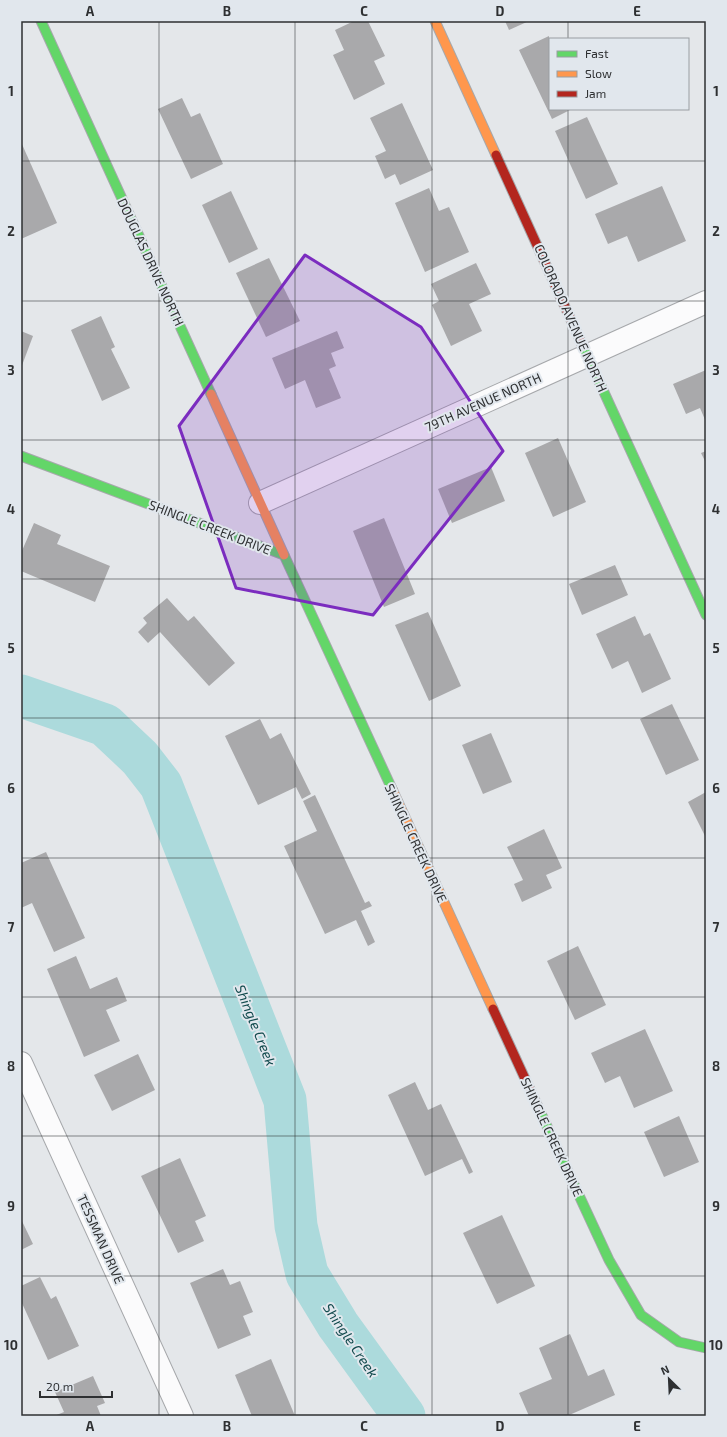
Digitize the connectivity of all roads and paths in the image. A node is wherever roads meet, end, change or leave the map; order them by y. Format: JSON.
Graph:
{"nodes":[{"id":1,"x":41,"y":21,"type":"edge"},
{"id":2,"x":435,"y":21,"type":"edge"},
{"id":3,"x":706,"y":302,"type":"edge"},
{"id":4,"x":587,"y":355,"type":"junction"},
{"id":5,"x":21,"y":456,"type":"edge"},
{"id":6,"x":260,"y":503,"type":"junction"},
{"id":7,"x":284,"y":555,"type":"junction"},
{"id":8,"x":706,"y":615,"type":"edge"},
{"id":9,"x":21,"y":1063,"type":"edge"},
{"id":10,"x":706,"y":1348,"type":"edge"},
{"id":11,"x":182,"y":1416,"type":"edge"}],
"edges":[{"from":1,"to":6,"type":"street","name":"DOUGLAS DRIVE NORTH"},
{"from":2,"to":4,"type":"street","name":"COLORADO AVENUE NORTH"},
{"from":3,"to":4,"type":"street","name":"79TH AVENUE NORTH"},
{"from":4,"to":6,"type":"street","name":"79TH AVENUE NORTH"},
{"from":4,"to":8,"type":"street","name":"COLORADO AVENUE NORTH"},
{"from":5,"to":7,"type":"street","name":"SHINGLE CREEK DRIVE"},
{"from":6,"to":7,"type":"street","name":"DOUGLAS DRIVE NORTH"},
{"from":7,"to":10,"type":"street","name":"SHINGLE CREEK DRIVE"},
{"from":9,"to":11,"type":"street","name":"TESSMAN DRIVE"}]}
